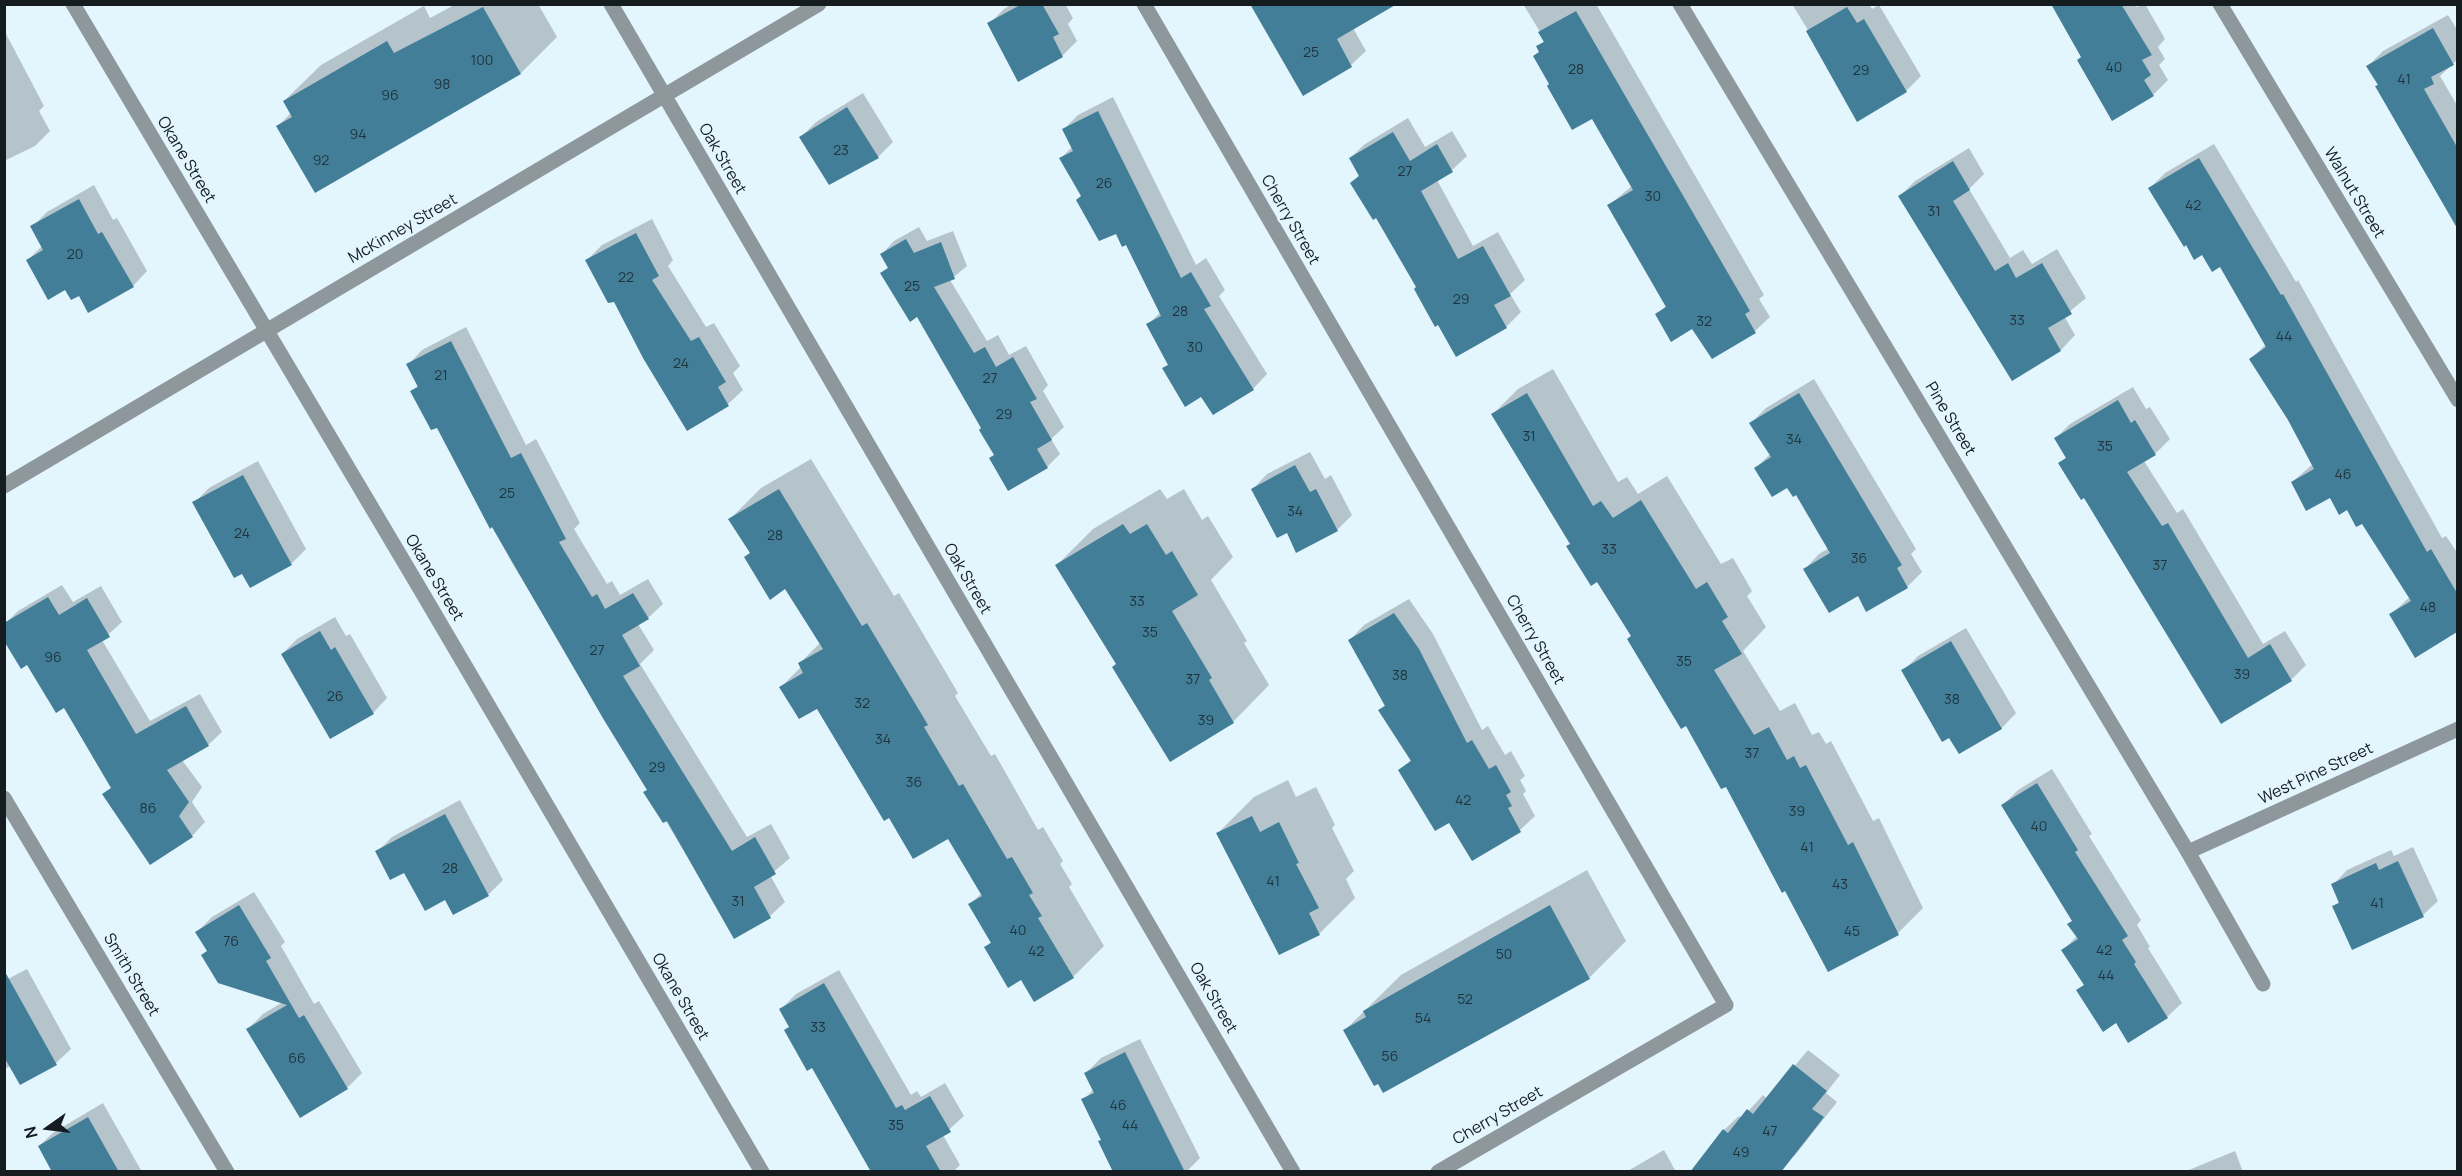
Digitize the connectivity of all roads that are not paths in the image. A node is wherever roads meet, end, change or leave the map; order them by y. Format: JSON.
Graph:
{"nodes":[{"id":1,"x":72,"y":4,"type":"edge"},
{"id":2,"x":610,"y":4,"type":"edge"},
{"id":3,"x":819,"y":4,"type":"edge"},
{"id":4,"x":1144,"y":4,"type":"edge"},
{"id":5,"x":1680,"y":4,"type":"edge"},
{"id":6,"x":2220,"y":4,"type":"edge"},
{"id":7,"x":665,"y":97,"type":"junction"},
{"id":8,"x":266,"y":331,"type":"junction"},
{"id":9,"x":2457,"y":400,"type":"edge"},
{"id":10,"x":4,"y":486,"type":"edge"},
{"id":11,"x":2457,"y":729,"type":"edge"},
{"id":12,"x":4,"y":798,"type":"edge"},
{"id":13,"x":2188,"y":852,"type":"junction"},
{"id":14,"x":2263,"y":984,"type":"dead end"},
{"id":15,"x":227,"y":1172,"type":"edge"},
{"id":16,"x":762,"y":1172,"type":"edge"},
{"id":17,"x":1293,"y":1172,"type":"edge"},
{"id":18,"x":1438,"y":1172,"type":"edge"}],
"edges":[{"from":1,"to":8,"type":"street","name":"Okane Street"},
{"from":2,"to":7,"type":"street","name":"Oak Street"},
{"from":3,"to":7,"type":"street","name":"McKinney Street"},
{"from":4,"to":18,"type":"street","name":"Cherry Street"},
{"from":5,"to":13,"type":"street","name":"Pine Street"},
{"from":6,"to":9,"type":"street","name":"Walnut Street"},
{"from":7,"to":8,"type":"street","name":"McKinney Street"},
{"from":7,"to":17,"type":"street","name":"Oak Street"},
{"from":8,"to":10,"type":"street","name":"McKinney Street"},
{"from":8,"to":16,"type":"street","name":"Okane Street"},
{"from":11,"to":13,"type":"street","name":"West Pine Street"},
{"from":12,"to":15,"type":"street","name":"Smith Street"},
{"from":13,"to":14,"type":"street","name":"Pine Street"}]}
